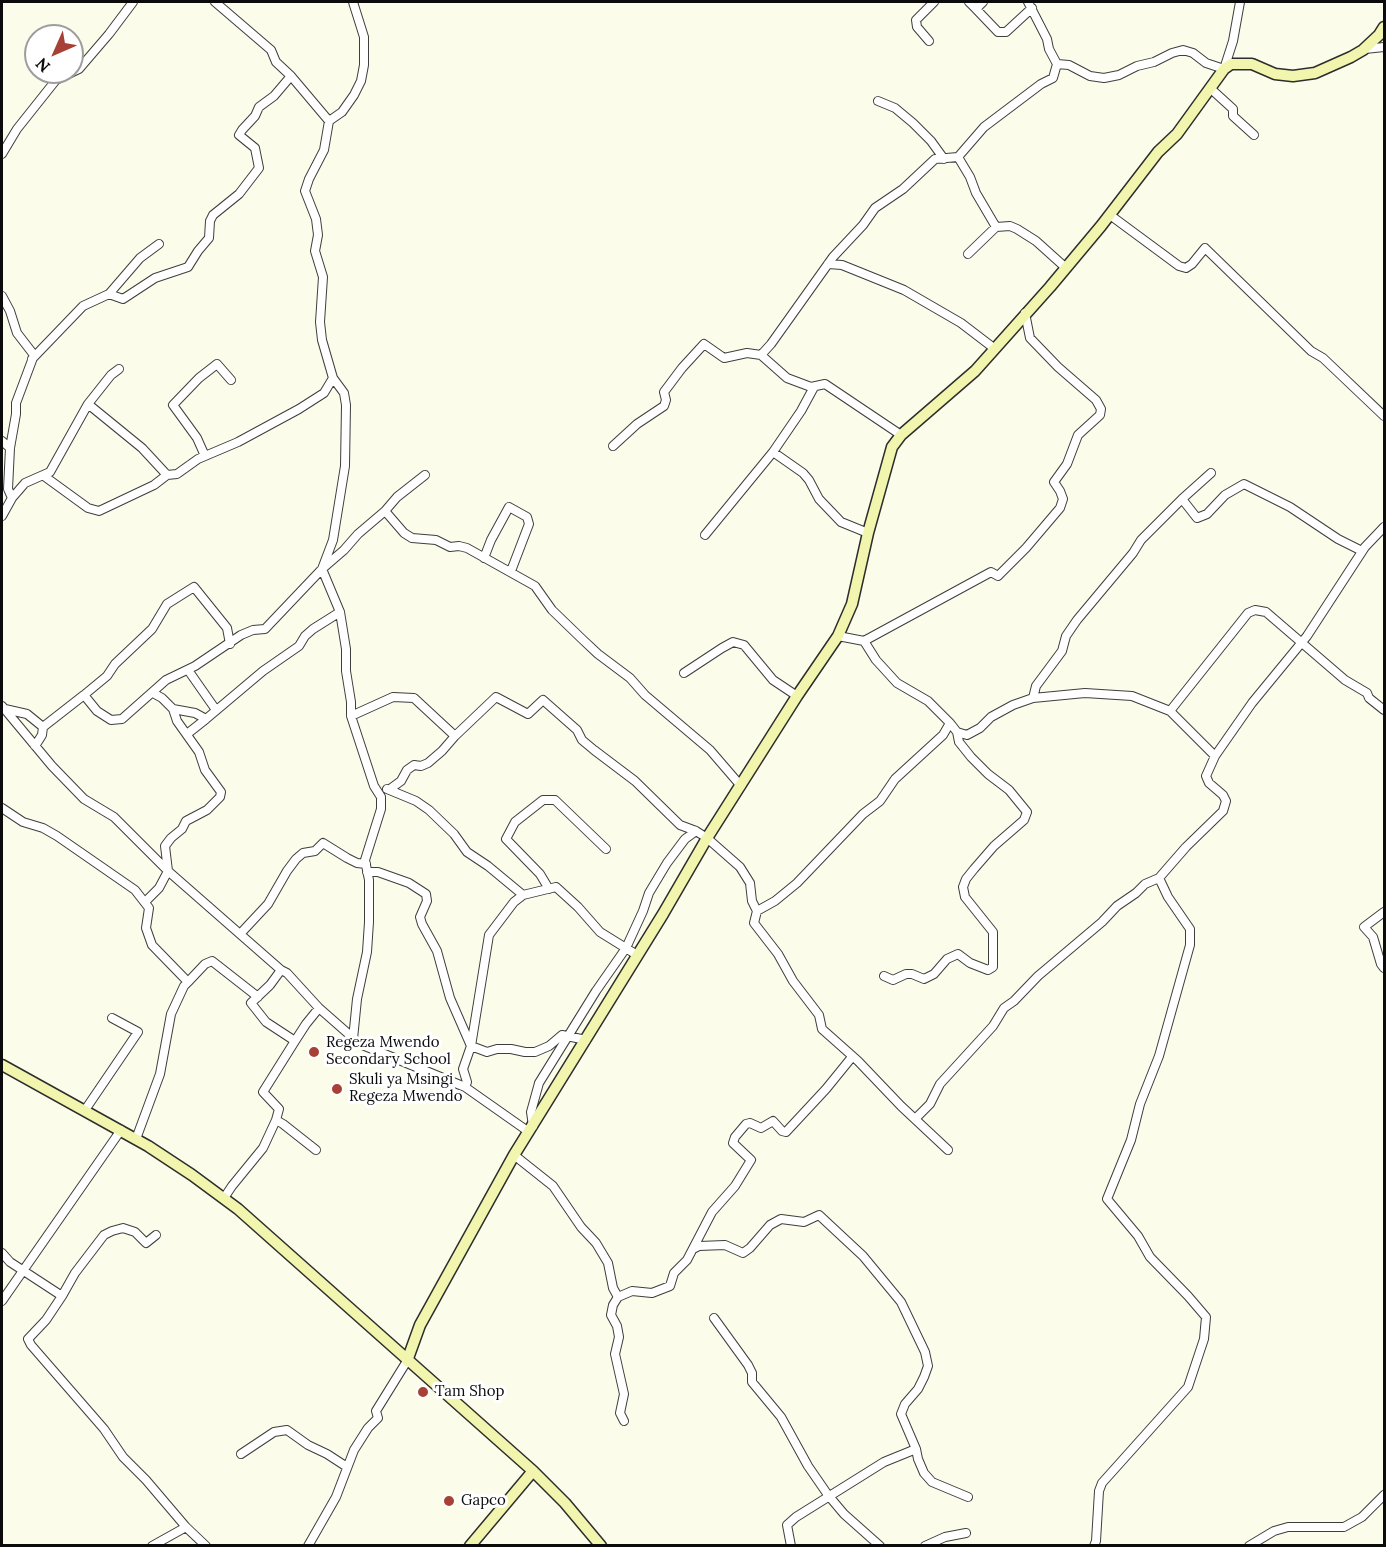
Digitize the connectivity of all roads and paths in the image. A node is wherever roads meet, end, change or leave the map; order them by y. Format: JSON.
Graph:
{"nodes":[{"id":1,"x":133,"y":2,"type":"edge"},
{"id":2,"x":215,"y":2,"type":"edge"},
{"id":3,"x":353,"y":2,"type":"edge"},
{"id":4,"x":934,"y":2,"type":"edge"},
{"id":5,"x":969,"y":2,"type":"edge"},
{"id":6,"x":983,"y":2,"type":"edge"},
{"id":7,"x":1240,"y":2,"type":"edge"},
{"id":8,"x":1030,"y":5,"type":"edge"},
{"id":9,"x":976,"y":9,"type":"junction"},
{"id":10,"x":1384,"y":27,"type":"edge"},
{"id":11,"x":929,"y":41,"type":"dead end"},
{"id":12,"x":1384,"y":47,"type":"edge"},
{"id":13,"x":1363,"y":50,"type":"junction"},
{"id":14,"x":1057,"y":64,"type":"junction"},
{"id":15,"x":1224,"y":69,"type":"junction"},
{"id":16,"x":291,"y":76,"type":"junction"},
{"id":17,"x":1210,"y":87,"type":"junction"},
{"id":18,"x":878,"y":101,"type":"dead end"},
{"id":19,"x":329,"y":121,"type":"junction"},
{"id":20,"x":1254,"y":135,"type":"dead end"},
{"id":21,"x":2,"y":154,"type":"edge"},
{"id":22,"x":958,"y":157,"type":"junction"},
{"id":23,"x":944,"y":159,"type":"junction"},
{"id":24,"x":1110,"y":215,"type":"junction"},
{"id":25,"x":996,"y":227,"type":"junction"},
{"id":26,"x":159,"y":244,"type":"dead end"},
{"id":27,"x":968,"y":254,"type":"dead end"},
{"id":28,"x":828,"y":264,"type":"junction"},
{"id":29,"x":1066,"y":268,"type":"junction"},
{"id":30,"x":110,"y":294,"type":"junction"},
{"id":31,"x":2,"y":297,"type":"edge"},
{"id":32,"x":1025,"y":314,"type":"junction"},
{"id":33,"x":994,"y":349,"type":"junction"},
{"id":34,"x":761,"y":355,"type":"junction"},
{"id":35,"x":33,"y":359,"type":"junction"},
{"id":36,"x":119,"y":369,"type":"dead end"},
{"id":37,"x":333,"y":378,"type":"junction"},
{"id":38,"x":231,"y":380,"type":"dead end"},
{"id":39,"x":814,"y":387,"type":"junction"},
{"id":40,"x":88,"y":404,"type":"junction"},
{"id":41,"x":1384,"y":416,"type":"edge"},
{"id":42,"x":901,"y":435,"type":"junction"},
{"id":43,"x":2,"y":441,"type":"edge"},
{"id":44,"x":613,"y":446,"type":"dead end"},
{"id":45,"x":10,"y":448,"type":"junction"},
{"id":46,"x":773,"y":452,"type":"junction"},
{"id":47,"x":205,"y":456,"type":"junction"},
{"id":48,"x":1211,"y":473,"type":"dead end"},
{"id":49,"x":167,"y":475,"type":"junction"},
{"id":50,"x":424,"y":475,"type":"dead end"},
{"id":51,"x":44,"y":476,"type":"junction"},
{"id":52,"x":12,"y":498,"type":"junction"},
{"id":53,"x":1182,"y":499,"type":"junction"},
{"id":54,"x":385,"y":511,"type":"junction"},
{"id":55,"x":2,"y":516,"type":"edge"},
{"id":56,"x":1384,"y":526,"type":"edge"},
{"id":57,"x":868,"y":533,"type":"junction"},
{"id":58,"x":705,"y":535,"type":"dead end"},
{"id":59,"x":1362,"y":551,"type":"junction"},
{"id":60,"x":484,"y":558,"type":"junction"},
{"id":61,"x":322,"y":569,"type":"junction"},
{"id":62,"x":511,"y":571,"type":"junction"},
{"id":63,"x":340,"y":612,"type":"junction"},
{"id":64,"x":838,"y":636,"type":"junction"},
{"id":65,"x":864,"y":641,"type":"junction"},
{"id":66,"x":1301,"y":643,"type":"junction"},
{"id":67,"x":230,"y":644,"type":"junction"},
{"id":68,"x":188,"y":670,"type":"junction"},
{"id":69,"x":684,"y":673,"type":"dead end"},
{"id":70,"x":153,"y":693,"type":"junction"},
{"id":71,"x":84,"y":695,"type":"junction"},
{"id":72,"x":797,"y":696,"type":"junction"},
{"id":73,"x":1033,"y":698,"type":"junction"},
{"id":74,"x":3,"y":707,"type":"edge"},
{"id":75,"x":173,"y":709,"type":"junction"},
{"id":76,"x":216,"y":710,"type":"junction"},
{"id":77,"x":1384,"y":710,"type":"edge"},
{"id":78,"x":1170,"y":711,"type":"junction"},
{"id":79,"x":351,"y":716,"type":"junction"},
{"id":80,"x":206,"y":719,"type":"junction"},
{"id":81,"x":950,"y":723,"type":"junction"},
{"id":82,"x":43,"y":727,"type":"junction"},
{"id":83,"x":957,"y":732,"type":"junction"},
{"id":84,"x":187,"y":735,"type":"junction"},
{"id":85,"x":455,"y":736,"type":"junction"},
{"id":86,"x":35,"y":746,"type":"junction"},
{"id":87,"x":1215,"y":756,"type":"junction"},
{"id":88,"x":741,"y":786,"type":"junction"},
{"id":89,"x":390,"y":789,"type":"junction"},
{"id":90,"x":378,"y":790,"type":"junction"},
{"id":91,"x":2,"y":808,"type":"edge"},
{"id":92,"x":696,"y":831,"type":"junction"},
{"id":93,"x":707,"y":838,"type":"junction"},
{"id":94,"x":606,"y":849,"type":"dead end"},
{"id":95,"x":366,"y":864,"type":"junction"},
{"id":96,"x":168,"y":870,"type":"junction"},
{"id":97,"x":367,"y":872,"type":"junction"},
{"id":98,"x":1159,"y":878,"type":"junction"},
{"id":99,"x":549,"y":889,"type":"junction"},
{"id":100,"x":523,"y":895,"type":"junction"},
{"id":101,"x":145,"y":902,"type":"junction"},
{"id":102,"x":757,"y":911,"type":"junction"},
{"id":103,"x":1384,"y":912,"type":"edge"},
{"id":104,"x":240,"y":933,"type":"junction"},
{"id":105,"x":626,"y":948,"type":"junction"},
{"id":106,"x":637,"y":955,"type":"junction"},
{"id":107,"x":1384,"y":968,"type":"edge"},
{"id":108,"x":281,"y":970,"type":"junction"},
{"id":109,"x":884,"y":976,"type":"dead end"},
{"id":110,"x":188,"y":982,"type":"junction"},
{"id":111,"x":258,"y":997,"type":"junction"},
{"id":112,"x":319,"y":1008,"type":"junction"},
{"id":113,"x":112,"y":1018,"type":"dead end"},
{"id":114,"x":569,"y":1035,"type":"junction"},
{"id":115,"x":353,"y":1039,"type":"junction"},
{"id":116,"x":586,"y":1040,"type":"junction"},
{"id":117,"x":295,"y":1041,"type":"junction"},
{"id":118,"x":471,"y":1046,"type":"junction"},
{"id":119,"x":852,"y":1057,"type":"junction"},
{"id":120,"x":2,"y":1065,"type":"edge"},
{"id":121,"x":465,"y":1087,"type":"junction"},
{"id":122,"x":85,"y":1110,"type":"junction"},
{"id":123,"x":915,"y":1119,"type":"junction"},
{"id":124,"x":276,"y":1120,"type":"junction"},
{"id":125,"x":531,"y":1129,"type":"junction"},
{"id":126,"x":121,"y":1130,"type":"junction"},
{"id":127,"x":136,"y":1139,"type":"junction"},
{"id":128,"x":316,"y":1150,"type":"dead end"},
{"id":129,"x":948,"y":1150,"type":"dead end"},
{"id":130,"x":514,"y":1155,"type":"junction"},
{"id":131,"x":224,"y":1198,"type":"junction"},
{"id":132,"x":156,"y":1235,"type":"dead end"},
{"id":133,"x":693,"y":1249,"type":"junction"},
{"id":134,"x":2,"y":1253,"type":"edge"},
{"id":135,"x":22,"y":1270,"type":"junction"},
{"id":136,"x":62,"y":1296,"type":"junction"},
{"id":137,"x":618,"y":1297,"type":"junction"},
{"id":138,"x":2,"y":1301,"type":"edge"},
{"id":139,"x":714,"y":1318,"type":"dead end"},
{"id":140,"x":407,"y":1361,"type":"junction"},
{"id":141,"x":624,"y":1420,"type":"dead end"},
{"id":142,"x":916,"y":1449,"type":"junction"},
{"id":143,"x":241,"y":1454,"type":"dead end"},
{"id":144,"x":347,"y":1467,"type":"junction"},
{"id":145,"x":533,"y":1471,"type":"junction"},
{"id":146,"x":828,"y":1495,"type":"junction"},
{"id":147,"x":1384,"y":1495,"type":"edge"},
{"id":148,"x":968,"y":1497,"type":"dead end"},
{"id":149,"x":186,"y":1527,"type":"junction"},
{"id":150,"x":966,"y":1533,"type":"dead end"},
{"id":151,"x":152,"y":1545,"type":"edge"},
{"id":152,"x":206,"y":1545,"type":"edge"},
{"id":153,"x":308,"y":1545,"type":"edge"},
{"id":154,"x":470,"y":1545,"type":"edge"},
{"id":155,"x":601,"y":1545,"type":"edge"},
{"id":156,"x":791,"y":1545,"type":"edge"},
{"id":157,"x":880,"y":1545,"type":"edge"},
{"id":158,"x":925,"y":1545,"type":"edge"},
{"id":159,"x":1094,"y":1545,"type":"edge"},
{"id":160,"x":1249,"y":1545,"type":"edge"}],
"edges":[{"from":1,"to":21,"type":"street"},
{"from":2,"to":16,"type":"street"},
{"from":3,"to":19,"type":"street"},
{"from":4,"to":11,"type":"street"},
{"from":5,"to":9,"type":"street"},
{"from":6,"to":9,"type":"street"},
{"from":7,"to":15,"type":"street"},
{"from":8,"to":9,"type":"street"},
{"from":8,"to":14,"type":"street"},
{"from":10,"to":13,"type":"street"},
{"from":12,"to":13,"type":"street"},
{"from":13,"to":15,"type":"street"},
{"from":14,"to":15,"type":"street"},
{"from":14,"to":22,"type":"street"},
{"from":15,"to":17,"type":"street"},
{"from":16,"to":19,"type":"street"},
{"from":16,"to":30,"type":"street"},
{"from":17,"to":20,"type":"street"},
{"from":17,"to":24,"type":"street"},
{"from":18,"to":23,"type":"street"},
{"from":19,"to":37,"type":"street"},
{"from":22,"to":23,"type":"street"},
{"from":22,"to":25,"type":"street"},
{"from":23,"to":28,"type":"street"},
{"from":24,"to":29,"type":"street"},
{"from":24,"to":41,"type":"street"},
{"from":25,"to":27,"type":"street"},
{"from":25,"to":29,"type":"street"},
{"from":26,"to":30,"type":"street"},
{"from":28,"to":33,"type":"street"},
{"from":28,"to":34,"type":"street"},
{"from":29,"to":32,"type":"street"},
{"from":30,"to":35,"type":"street"},
{"from":31,"to":35,"type":"street"},
{"from":32,"to":33,"type":"street"},
{"from":32,"to":65,"type":"street"},
{"from":33,"to":42,"type":"street"},
{"from":34,"to":39,"type":"street"},
{"from":34,"to":44,"type":"street"},
{"from":35,"to":45,"type":"street"},
{"from":36,"to":40,"type":"street"},
{"from":37,"to":47,"type":"street"},
{"from":37,"to":61,"type":"street"},
{"from":38,"to":47,"type":"street"},
{"from":39,"to":42,"type":"street"},
{"from":39,"to":46,"type":"street"},
{"from":40,"to":49,"type":"street"},
{"from":40,"to":51,"type":"street"},
{"from":42,"to":57,"type":"street"},
{"from":43,"to":45,"type":"street"},
{"from":45,"to":52,"type":"street"},
{"from":46,"to":57,"type":"street"},
{"from":46,"to":58,"type":"street"},
{"from":47,"to":49,"type":"street"},
{"from":48,"to":53,"type":"street"},
{"from":49,"to":51,"type":"street"},
{"from":50,"to":54,"type":"street"},
{"from":51,"to":52,"type":"street"},
{"from":52,"to":55,"type":"street"},
{"from":53,"to":59,"type":"street"},
{"from":53,"to":73,"type":"street"},
{"from":54,"to":60,"type":"street"},
{"from":54,"to":61,"type":"street"},
{"from":56,"to":59,"type":"street"},
{"from":57,"to":64,"type":"street"},
{"from":59,"to":66,"type":"street"},
{"from":60,"to":62,"type":"street"},
{"from":60,"to":62,"type":"street"},
{"from":61,"to":63,"type":"street"},
{"from":61,"to":67,"type":"street"},
{"from":62,"to":88,"type":"street"},
{"from":63,"to":76,"type":"street"},
{"from":63,"to":79,"type":"street"},
{"from":64,"to":65,"type":"street"},
{"from":64,"to":72,"type":"street"},
{"from":65,"to":81,"type":"street"},
{"from":66,"to":77,"type":"street"},
{"from":66,"to":78,"type":"street"},
{"from":66,"to":87,"type":"street"},
{"from":67,"to":68,"type":"street"},
{"from":67,"to":71,"type":"street"},
{"from":68,"to":70,"type":"street"},
{"from":68,"to":76,"type":"street"},
{"from":69,"to":72,"type":"street"},
{"from":70,"to":71,"type":"street"},
{"from":70,"to":75,"type":"street"},
{"from":71,"to":82,"type":"street"},
{"from":72,"to":88,"type":"street"},
{"from":73,"to":78,"type":"street"},
{"from":73,"to":83,"type":"street"},
{"from":74,"to":82,"type":"street"},
{"from":74,"to":86,"type":"street"},
{"from":75,"to":80,"type":"street"},
{"from":75,"to":84,"type":"street"},
{"from":76,"to":80,"type":"street"},
{"from":78,"to":87,"type":"street"},
{"from":79,"to":85,"type":"street"},
{"from":79,"to":90,"type":"street"},
{"from":80,"to":84,"type":"street"},
{"from":81,"to":83,"type":"street"},
{"from":81,"to":102,"type":"street"},
{"from":82,"to":86,"type":"street"},
{"from":83,"to":109,"type":"street"},
{"from":84,"to":96,"type":"street"},
{"from":85,"to":89,"type":"street"},
{"from":85,"to":92,"type":"street"},
{"from":86,"to":96,"type":"street"},
{"from":87,"to":98,"type":"street"},
{"from":88,"to":93,"type":"street"},
{"from":89,"to":90,"type":"street"},
{"from":89,"to":100,"type":"street"},
{"from":90,"to":95,"type":"street"},
{"from":91,"to":101,"type":"street"},
{"from":92,"to":93,"type":"street"},
{"from":92,"to":105,"type":"street"},
{"from":93,"to":102,"type":"street"},
{"from":93,"to":106,"type":"street"},
{"from":94,"to":99,"type":"street"},
{"from":95,"to":97,"type":"street"},
{"from":95,"to":104,"type":"street"},
{"from":96,"to":101,"type":"street"},
{"from":96,"to":104,"type":"street"},
{"from":97,"to":115,"type":"street"},
{"from":97,"to":118,"type":"street"},
{"from":98,"to":123,"type":"street"},
{"from":98,"to":159,"type":"street"},
{"from":99,"to":100,"type":"street"},
{"from":99,"to":105,"type":"street"},
{"from":100,"to":118,"type":"street"},
{"from":101,"to":110,"type":"street"},
{"from":102,"to":119,"type":"street"},
{"from":103,"to":107,"type":"street"},
{"from":104,"to":108,"type":"street"},
{"from":105,"to":106,"type":"street"},
{"from":105,"to":114,"type":"street"},
{"from":106,"to":116,"type":"street"},
{"from":108,"to":111,"type":"street"},
{"from":108,"to":112,"type":"street"},
{"from":110,"to":111,"type":"street"},
{"from":110,"to":127,"type":"street"},
{"from":111,"to":117,"type":"street"},
{"from":112,"to":115,"type":"street"},
{"from":112,"to":117,"type":"street"},
{"from":113,"to":122,"type":"street"},
{"from":114,"to":116,"type":"street"},
{"from":114,"to":118,"type":"street"},
{"from":114,"to":125,"type":"street"},
{"from":115,"to":121,"type":"street"},
{"from":116,"to":125,"type":"street"},
{"from":117,"to":124,"type":"street"},
{"from":118,"to":121,"type":"street"},
{"from":119,"to":123,"type":"street"},
{"from":119,"to":133,"type":"street"},
{"from":120,"to":122,"type":"street"},
{"from":121,"to":125,"type":"street"},
{"from":122,"to":126,"type":"street"},
{"from":123,"to":129,"type":"street"},
{"from":124,"to":128,"type":"street"},
{"from":124,"to":131,"type":"street"},
{"from":125,"to":130,"type":"street"},
{"from":126,"to":127,"type":"street"},
{"from":126,"to":135,"type":"street"},
{"from":127,"to":131,"type":"street"},
{"from":130,"to":137,"type":"street"},
{"from":130,"to":140,"type":"street"},
{"from":131,"to":140,"type":"street"},
{"from":132,"to":136,"type":"street"},
{"from":133,"to":137,"type":"street"},
{"from":133,"to":142,"type":"street"},
{"from":134,"to":135,"type":"street"},
{"from":135,"to":136,"type":"street"},
{"from":135,"to":138,"type":"street"},
{"from":136,"to":149,"type":"street"},
{"from":137,"to":141,"type":"street"},
{"from":139,"to":146,"type":"street"},
{"from":140,"to":144,"type":"street"},
{"from":140,"to":145,"type":"street"},
{"from":142,"to":146,"type":"street"},
{"from":142,"to":148,"type":"street"},
{"from":143,"to":144,"type":"street"},
{"from":144,"to":153,"type":"street"},
{"from":145,"to":154,"type":"street"},
{"from":145,"to":155,"type":"street"},
{"from":146,"to":156,"type":"street"},
{"from":146,"to":157,"type":"street"},
{"from":147,"to":160,"type":"street"},
{"from":149,"to":151,"type":"street"},
{"from":149,"to":152,"type":"street"},
{"from":150,"to":158,"type":"street"}]}
